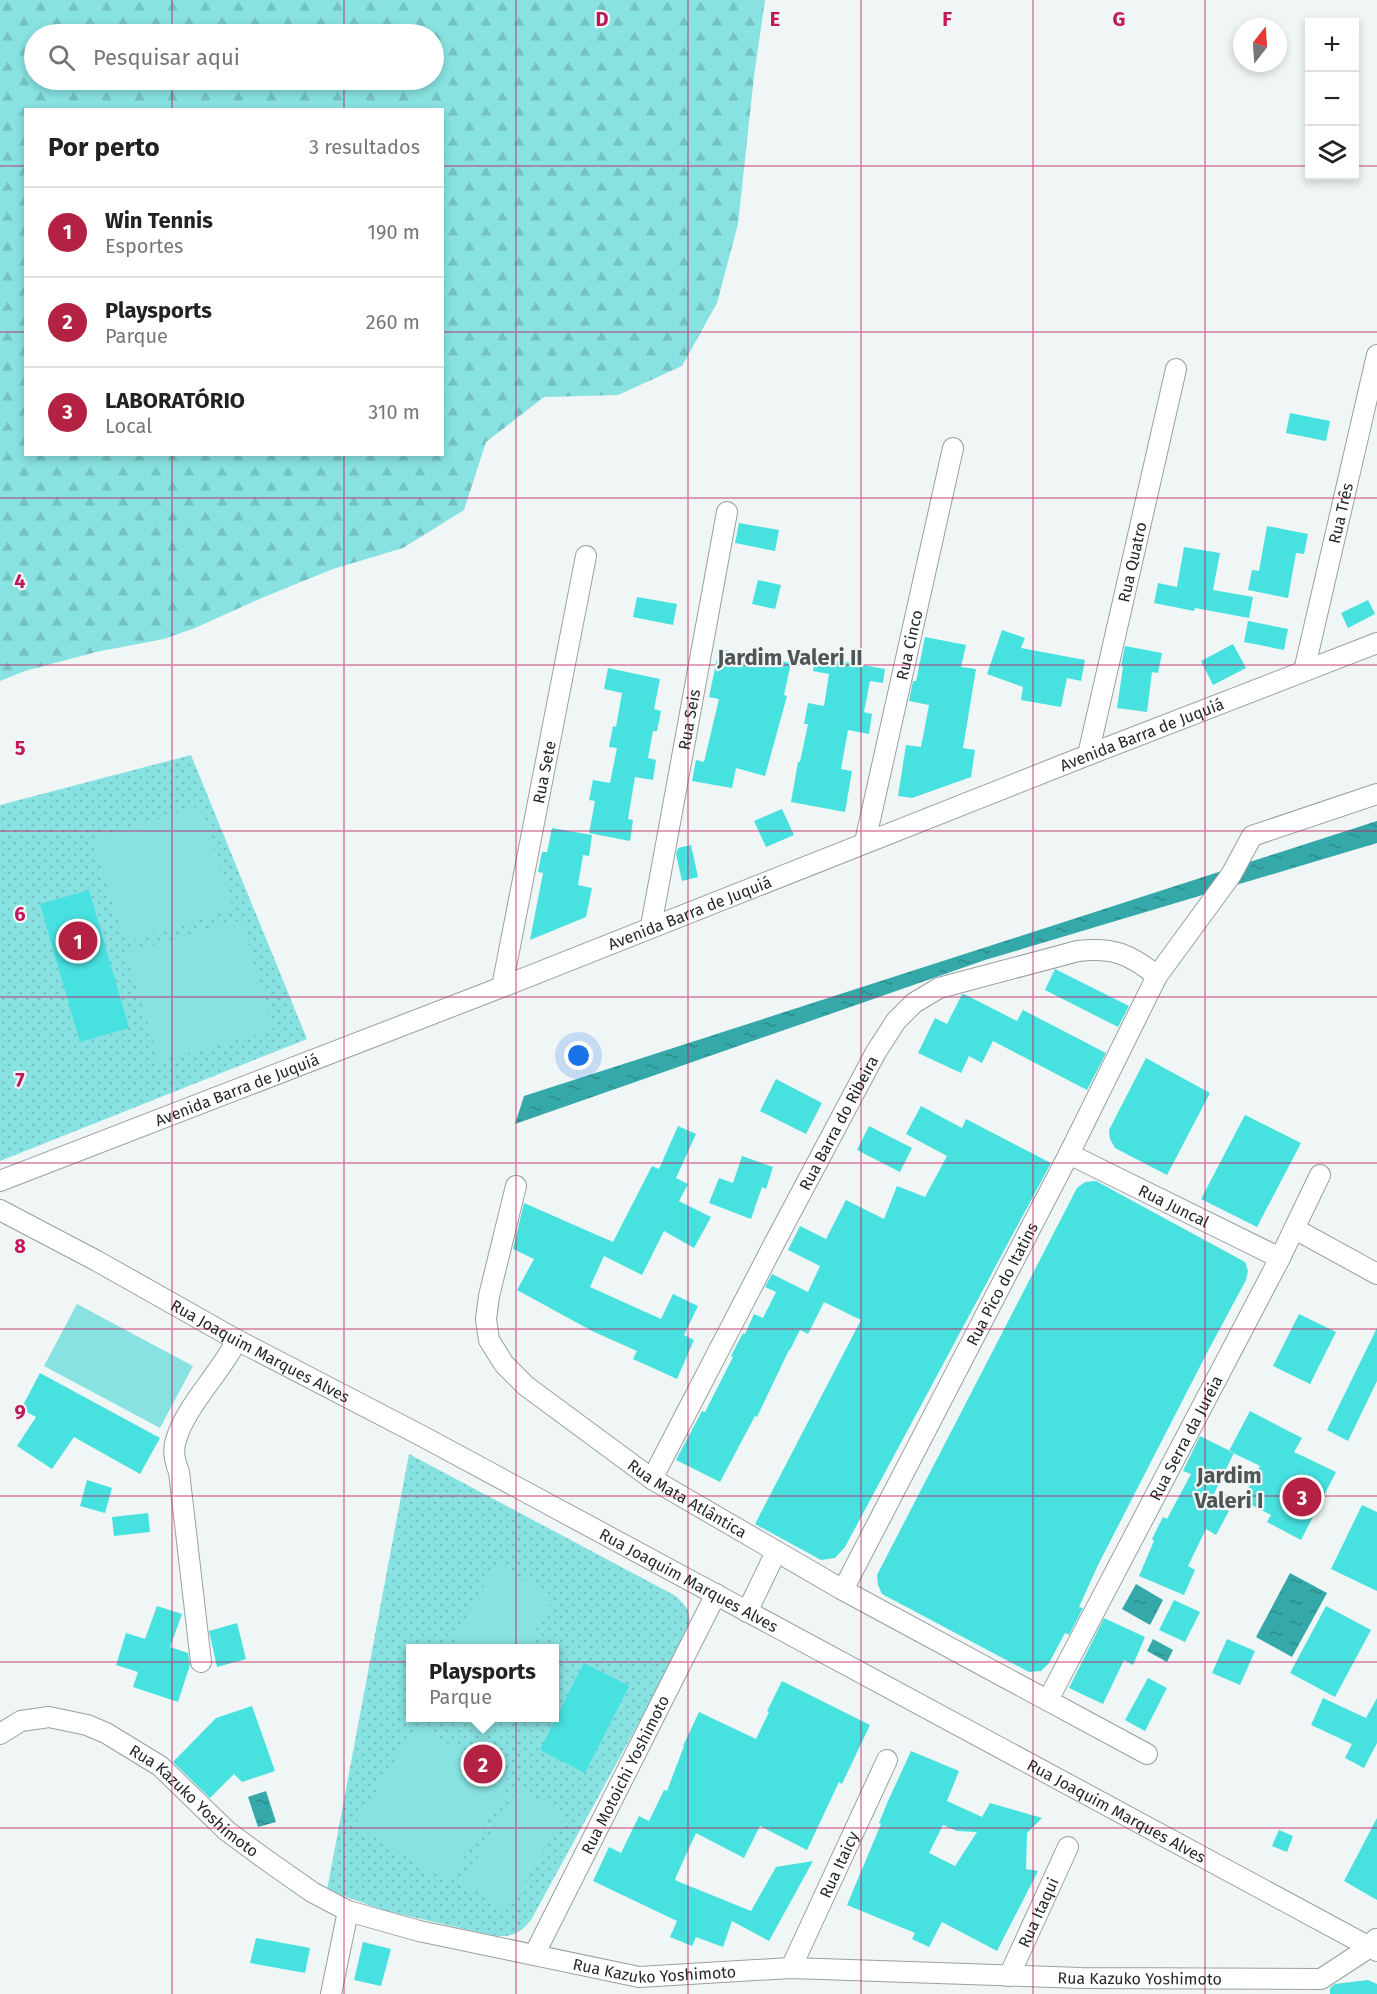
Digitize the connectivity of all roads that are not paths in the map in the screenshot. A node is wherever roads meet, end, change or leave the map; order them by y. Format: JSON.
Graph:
{"nodes":[{"id":1,"x":1377,"y":355,"type":"edge"},
{"id":2,"x":1176,"y":369,"type":"dead end"},
{"id":3,"x":953,"y":448,"type":"dead end"},
{"id":4,"x":727,"y":512,"type":"dead end"},
{"id":5,"x":586,"y":556,"type":"dead end"},
{"id":6,"x":1377,"y":643,"type":"edge"},
{"id":7,"x":1304,"y":671,"type":"junction"},
{"id":8,"x":1088,"y":754,"type":"junction"},
{"id":9,"x":1377,"y":794,"type":"edge"},
{"id":10,"x":865,"y":842,"type":"junction"},
{"id":11,"x":651,"y":926,"type":"junction"},
{"id":12,"x":1157,"y":976,"type":"junction"},
{"id":13,"x":502,"y":987,"type":"junction"},
{"id":14,"x":1069,"y":1154,"type":"junction"},
{"id":15,"x":1320,"y":1175,"type":"dead end"},
{"id":16,"x":0,"y":1181,"type":"edge"},
{"id":17,"x":516,"y":1186,"type":"dead end"},
{"id":18,"x":0,"y":1210,"type":"edge"},
{"id":19,"x":1295,"y":1229,"type":"junction"},
{"id":20,"x":1280,"y":1258,"type":"junction"},
{"id":21,"x":1377,"y":1274,"type":"edge"},
{"id":22,"x":237,"y":1340,"type":"junction"},
{"id":23,"x":652,"y":1479,"type":"junction"},
{"id":24,"x":776,"y":1552,"type":"junction"},
{"id":25,"x":843,"y":1590,"type":"junction"},
{"id":26,"x":716,"y":1594,"type":"junction"},
{"id":27,"x":747,"y":1612,"type":"junction"},
{"id":28,"x":201,"y":1662,"type":"dead end"},
{"id":29,"x":1048,"y":1700,"type":"junction"},
{"id":30,"x":0,"y":1734,"type":"edge"},
{"id":31,"x":1148,"y":1754,"type":"dead end"},
{"id":32,"x":887,"y":1760,"type":"dead end"},
{"id":33,"x":1068,"y":1847,"type":"dead end"},
{"id":34,"x":348,"y":1911,"type":"junction"},
{"id":35,"x":1375,"y":1945,"type":"edge"},
{"id":36,"x":534,"y":1955,"type":"junction"},
{"id":37,"x":791,"y":1968,"type":"junction"},
{"id":38,"x":1009,"y":1976,"type":"junction"},
{"id":39,"x":639,"y":1977,"type":"junction"},
{"id":40,"x":1076,"y":1986,"type":"edge"},
{"id":41,"x":331,"y":1994,"type":"edge"},
{"id":42,"x":654,"y":1994,"type":"edge"}],
"edges":[{"from":1,"to":7,"type":"street","name":"Rua Três"},
{"from":2,"to":8,"type":"street","name":"Rua Quatro"},
{"from":3,"to":10,"type":"street","name":"Rua Cinco"},
{"from":4,"to":11,"type":"street","name":"Rua Seis"},
{"from":5,"to":13,"type":"street","name":"Rua Sete"},
{"from":6,"to":7,"type":"street","name":"Avenida Barra de Juquiá"},
{"from":7,"to":8,"type":"street","name":"Avenida Barra de Juquiá"},
{"from":8,"to":10,"type":"street","name":"Avenida Barra de Juquiá"},
{"from":9,"to":12,"type":"street","name":"Rua Pico do Itatins"},
{"from":10,"to":11,"type":"street","name":"Avenida Barra de Juquiá"},
{"from":11,"to":13,"type":"street","name":"Avenida Barra de Juquiá"},
{"from":12,"to":14,"type":"street","name":"Rua Pico do Itatins"},
{"from":12,"to":23,"type":"street","name":"Rua Barra do Ribeira"},
{"from":13,"to":16,"type":"street","name":"Avenida Barra de Juquiá"},
{"from":14,"to":20,"type":"street","name":"Rua Juncal"},
{"from":14,"to":25,"type":"street","name":"Rua Pico do Itatins"},
{"from":15,"to":19,"type":"street","name":"Rua Serra da Juréia"},
{"from":17,"to":23,"type":"street","name":"Rua Mata Atlântica"},
{"from":18,"to":22,"type":"street","name":"Rua Joaquim Marques Alves"},
{"from":19,"to":20,"type":"street","name":"Rua Serra da Juréia"},
{"from":19,"to":21,"type":"street"},
{"from":20,"to":29,"type":"street","name":"Rua Serra da Juréia"},
{"from":22,"to":26,"type":"street","name":"Rua Joaquim Marques Alves"},
{"from":22,"to":28,"type":"street"},
{"from":23,"to":24,"type":"street","name":"Rua Mata Atlântica"},
{"from":24,"to":25,"type":"street","name":"Rua Mata Atlântica"},
{"from":24,"to":27,"type":"street"},
{"from":25,"to":29,"type":"street","name":"Rua Mata Atlântica"},
{"from":26,"to":27,"type":"street","name":"Rua Joaquim Marques Alves"},
{"from":26,"to":36,"type":"street","name":"Rua Motoichi Yoshimoto"},
{"from":27,"to":35,"type":"street","name":"Rua Joaquim Marques Alves"},
{"from":29,"to":31,"type":"street","name":"Rua Mata Atlântica"},
{"from":30,"to":34,"type":"street","name":"Rua Kazuko Yoshimoto"},
{"from":32,"to":37,"type":"street","name":"Rua Itaicy"},
{"from":33,"to":38,"type":"street","name":"Rua Itaqui"},
{"from":34,"to":36,"type":"street","name":"Rua Kazuko Yoshimoto"},
{"from":34,"to":41,"type":"street"},
{"from":35,"to":40,"type":"street","name":"Rua Kazuko Yoshimoto"},
{"from":36,"to":39,"type":"street","name":"Rua Kazuko Yoshimoto"},
{"from":37,"to":38,"type":"street","name":"Rua Kazuko Yoshimoto"},
{"from":37,"to":39,"type":"street","name":"Rua Kazuko Yoshimoto"},
{"from":38,"to":40,"type":"street","name":"Rua Kazuko Yoshimoto"},
{"from":39,"to":42,"type":"street"}]}
